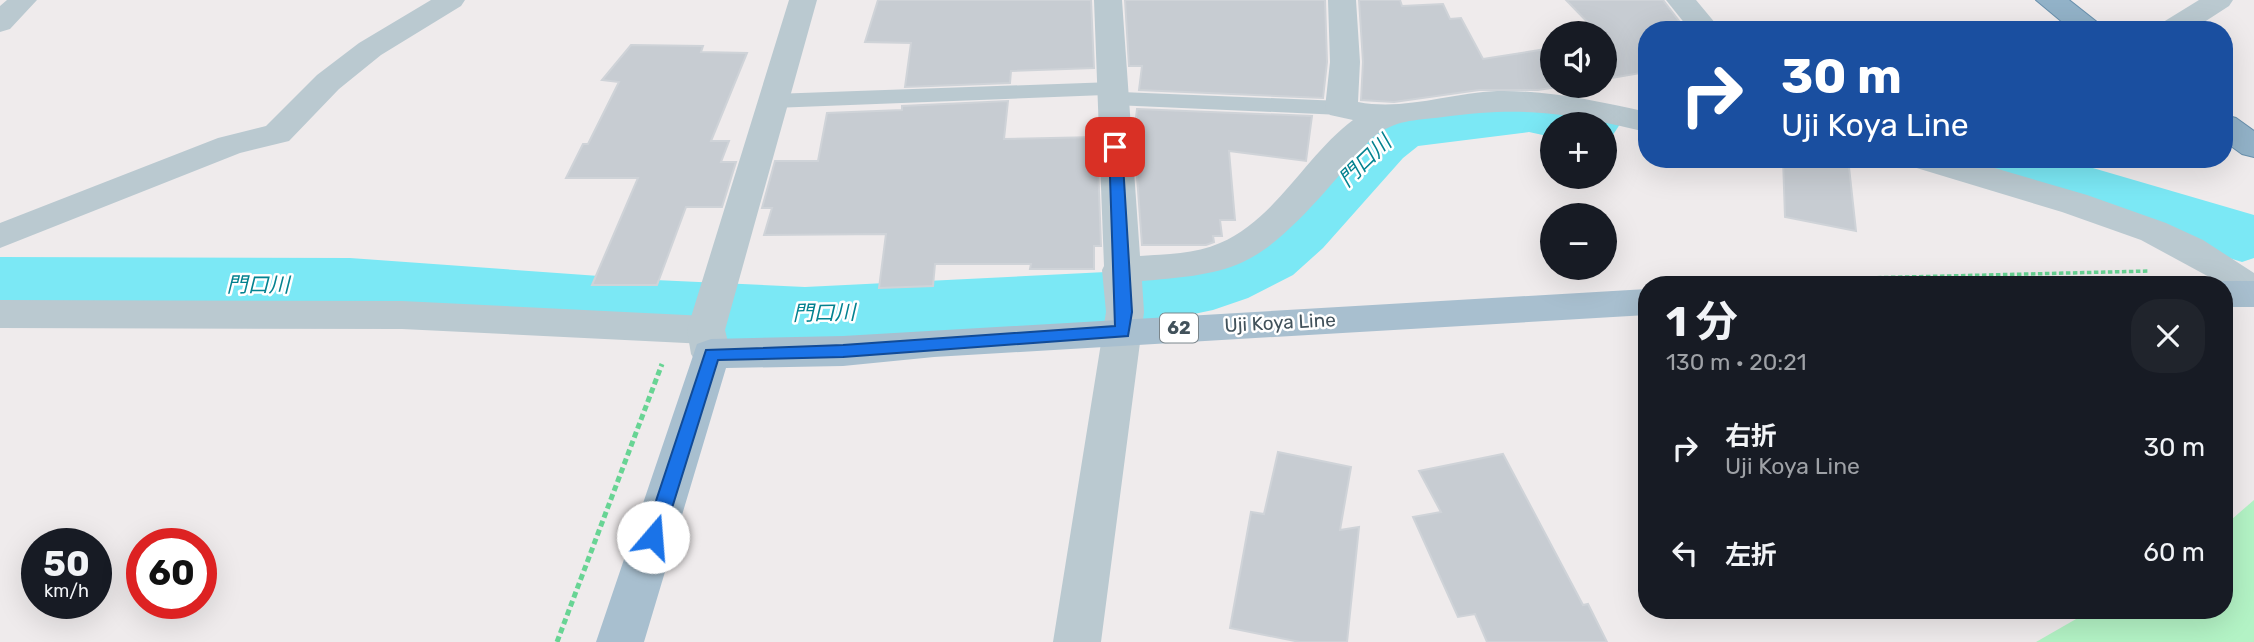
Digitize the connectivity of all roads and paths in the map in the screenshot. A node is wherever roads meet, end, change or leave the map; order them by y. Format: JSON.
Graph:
{"nodes":[{"id":1,"x":23,"y":0,"type":"edge"},
{"id":2,"x":451,"y":0,"type":"edge"},
{"id":3,"x":803,"y":0,"type":"edge"},
{"id":4,"x":1108,"y":0,"type":"edge"},
{"id":5,"x":1342,"y":0,"type":"edge"},
{"id":6,"x":1680,"y":0,"type":"edge"},
{"id":7,"x":2050,"y":0,"type":"edge"},
{"id":8,"x":2219,"y":0,"type":"edge"},
{"id":9,"x":1698,"y":21,"type":"edge"},
{"id":10,"x":2079,"y":21,"type":"edge"},
{"id":11,"x":2185,"y":21,"type":"edge"},
{"id":12,"x":0,"y":23,"type":"edge"},
{"id":13,"x":1113,"y":93,"type":"junction"},
{"id":14,"x":773,"y":101,"type":"junction"},
{"id":15,"x":1341,"y":108,"type":"junction"},
{"id":16,"x":1380,"y":116,"type":"junction"},
{"id":17,"x":1638,"y":120,"type":"edge"},
{"id":18,"x":2233,"y":132,"type":"edge"},
{"id":19,"x":2254,"y":147,"type":"edge"},
{"id":20,"x":1955,"y":168,"type":"edge"},
{"id":21,"x":0,"y":236,"type":"edge"},
{"id":22,"x":2254,"y":293,"type":"edge"},
{"id":23,"x":2233,"y":294,"type":"edge"},
{"id":24,"x":1122,"y":297,"type":"junction"},
{"id":25,"x":1638,"y":302,"type":"edge"},
{"id":26,"x":0,"y":314,"type":"edge"},
{"id":27,"x":697,"y":338,"type":"junction"},
{"id":28,"x":557,"y":642,"type":"edge"},
{"id":29,"x":620,"y":642,"type":"edge"},
{"id":30,"x":1077,"y":642,"type":"edge"}],
"edges":[{"from":1,"to":12,"type":"street"},
{"from":2,"to":21,"type":"street"},
{"from":3,"to":14,"type":"street"},
{"from":4,"to":13,"type":"street"},
{"from":5,"to":15,"type":"street"},
{"from":6,"to":9,"type":"street"},
{"from":7,"to":10,"type":"highway"},
{"from":8,"to":11,"type":"street"},
{"from":13,"to":14,"type":"lane"},
{"from":13,"to":15,"type":"lane"},
{"from":13,"to":24,"type":"street"},
{"from":14,"to":27,"type":"street"},
{"from":15,"to":16,"type":"street"},
{"from":16,"to":17,"type":"street"},
{"from":16,"to":24,"type":"street"},
{"from":18,"to":19,"type":"highway"},
{"from":20,"to":22,"type":"street"},
{"from":22,"to":23,"type":"main road"},
{"from":24,"to":25,"type":"main road","name":"Uji Koya Line","number":"62"},
{"from":24,"to":27,"type":"main road","name":"Uji Koya Line","number":"62"},
{"from":24,"to":30,"type":"street"},
{"from":26,"to":27,"type":"street"},
{"from":27,"to":28,"type":"path"},
{"from":27,"to":29,"type":"main road"}]}
